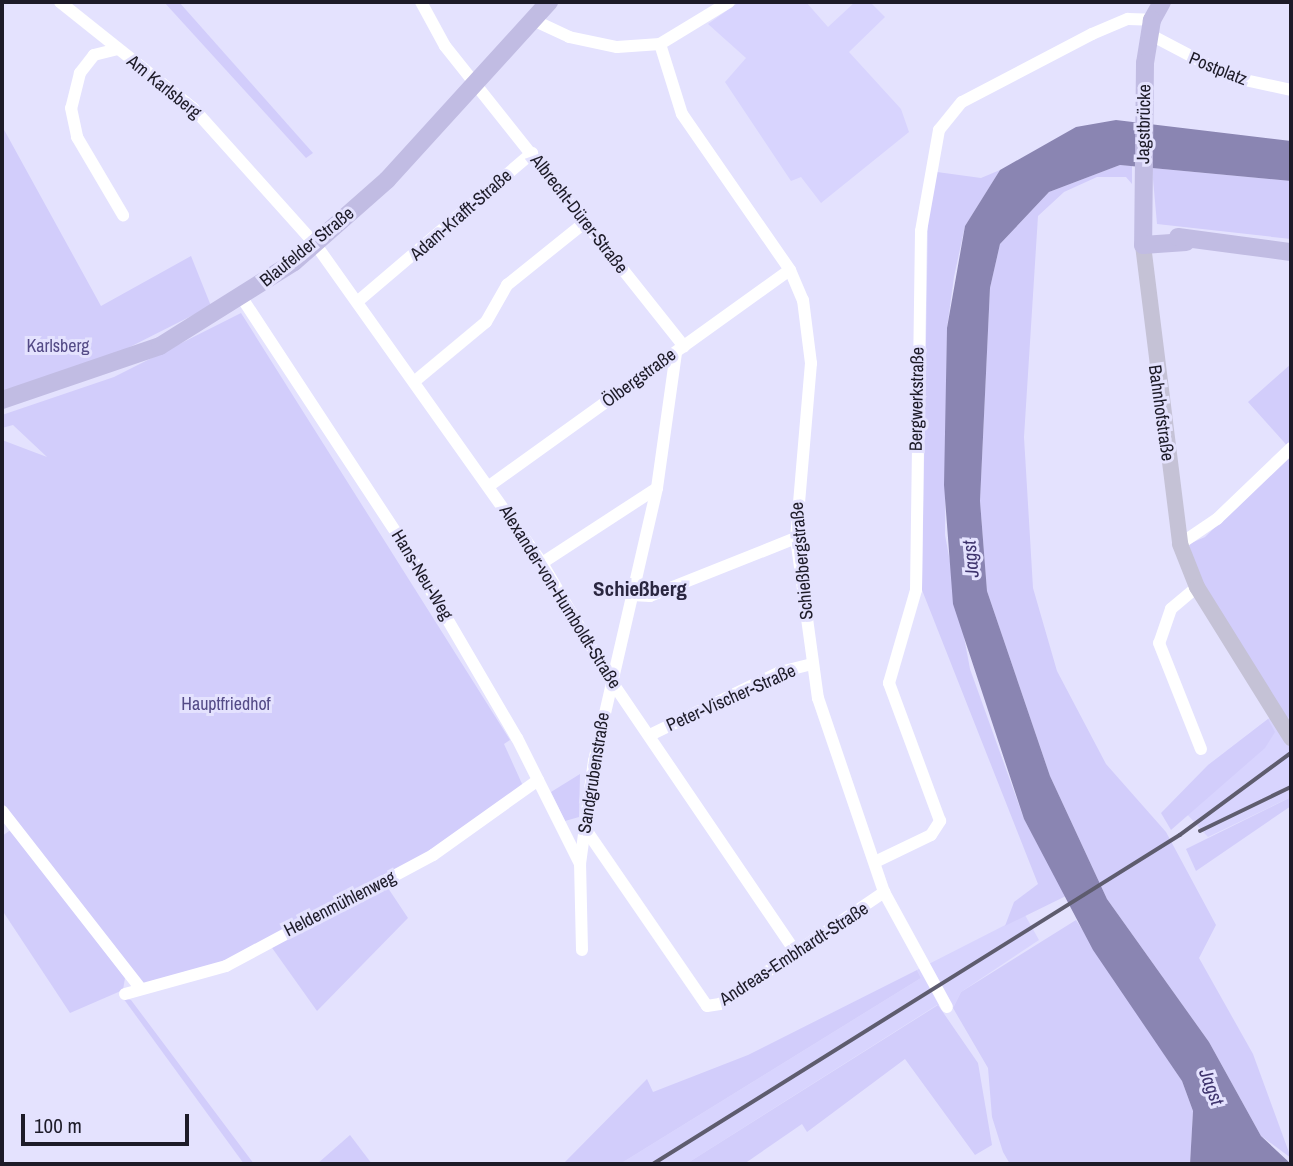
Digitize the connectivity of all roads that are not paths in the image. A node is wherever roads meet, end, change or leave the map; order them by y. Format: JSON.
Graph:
{"nodes":[{"id":1,"x":60,"y":2,"type":"edge"},
{"id":2,"x":421,"y":2,"type":"edge"},
{"id":3,"x":549,"y":2,"type":"edge"},
{"id":4,"x":729,"y":2,"type":"edge"},
{"id":5,"x":1162,"y":2,"type":"edge"},
{"id":6,"x":533,"y":20,"type":"junction"},
{"id":7,"x":1150,"y":27,"type":"junction"},
{"id":8,"x":660,"y":44,"type":"junction"},
{"id":9,"x":118,"y":49,"type":"junction"},
{"id":10,"x":474,"y":84,"type":"junction"},
{"id":11,"x":1291,"y":90,"type":"edge"},
{"id":12,"x":532,"y":153,"type":"junction"},
{"id":13,"x":123,"y":215,"type":"dead end"},
{"id":14,"x":584,"y":223,"type":"junction"},
{"id":15,"x":1143,"y":240,"type":"junction"},
{"id":16,"x":316,"y":245,"type":"junction"},
{"id":17,"x":1291,"y":252,"type":"edge"},
{"id":18,"x":790,"y":270,"type":"junction"},
{"id":19,"x":242,"y":298,"type":"junction"},
{"id":20,"x":357,"y":302,"type":"junction"},
{"id":21,"x":680,"y":349,"type":"junction"},
{"id":22,"x":415,"y":381,"type":"junction"},
{"id":23,"x":2,"y":400,"type":"edge"},
{"id":24,"x":1291,"y":448,"type":"edge"},
{"id":25,"x":489,"y":486,"type":"junction"},
{"id":26,"x":657,"y":488,"type":"junction"},
{"id":27,"x":796,"y":538,"type":"junction"},
{"id":28,"x":1180,"y":544,"type":"junction"},
{"id":29,"x":542,"y":563,"type":"junction"},
{"id":30,"x":1197,"y":587,"type":"junction"},
{"id":31,"x":632,"y":595,"type":"junction"},
{"id":32,"x":812,"y":664,"type":"junction"},
{"id":33,"x":610,"y":679,"type":"junction"},
{"id":34,"x":650,"y":735,"type":"junction"},
{"id":35,"x":1291,"y":738,"type":"edge"},
{"id":36,"x":1201,"y":749,"type":"dead end"},
{"id":37,"x":538,"y":780,"type":"junction"},
{"id":38,"x":2,"y":811,"type":"edge"},
{"id":39,"x":584,"y":827,"type":"junction"},
{"id":40,"x":875,"y":862,"type":"junction"},
{"id":41,"x":580,"y":864,"type":"junction"},
{"id":42,"x":884,"y":892,"type":"junction"},
{"id":43,"x":582,"y":950,"type":"dead end"},
{"id":44,"x":797,"y":954,"type":"junction"},
{"id":45,"x":141,"y":989,"type":"junction"},
{"id":46,"x":125,"y":994,"type":"dead end"},
{"id":47,"x":947,"y":1007,"type":"dead end"}],
"edges":[{"from":1,"to":9,"type":"street"},
{"from":2,"to":10,"type":"street","name":"Albrecht-Dürer-Straße"},
{"from":3,"to":6,"type":"main road","name":"Blaufelder Straße"},
{"from":4,"to":8,"type":"street"},
{"from":5,"to":7,"type":"main road"},
{"from":6,"to":8,"type":"street"},
{"from":6,"to":10,"type":"main road","name":"Blaufelder Straße"},
{"from":7,"to":11,"type":"street","name":"Postplatz"},
{"from":7,"to":15,"type":"main road","name":"Jagstbrücke"},
{"from":7,"to":40,"type":"street","name":"Bergwerkstraße"},
{"from":8,"to":18,"type":"street","name":"Schießbergstraße"},
{"from":9,"to":13,"type":"street","name":"Am Karlsberg"},
{"from":9,"to":16,"type":"street","name":"Am Karlsberg"},
{"from":10,"to":12,"type":"street","name":"Albrecht-Dürer-Straße"},
{"from":10,"to":16,"type":"main road","name":"Blaufelder Straße"},
{"from":12,"to":14,"type":"street","name":"Albrecht-Dürer-Straße"},
{"from":12,"to":20,"type":"street","name":"Adam-Krafft-Straße"},
{"from":14,"to":21,"type":"street","name":"Albrecht-Dürer-Straße"},
{"from":14,"to":22,"type":"street"},
{"from":15,"to":17,"type":"main road"},
{"from":15,"to":28,"type":"main road","name":"Bahnhofstraße"},
{"from":16,"to":19,"type":"main road","name":"Blaufelder Straße"},
{"from":16,"to":20,"type":"street","name":"Alexander-von-Humboldt-Straße"},
{"from":18,"to":21,"type":"street","name":"Ölbergstraße"},
{"from":18,"to":27,"type":"street","name":"Schießbergstraße"},
{"from":19,"to":23,"type":"main road","name":"Blaufelder Straße"},
{"from":19,"to":37,"type":"street","name":"Hans-Neu-Weg"},
{"from":20,"to":22,"type":"street","name":"Alexander-von-Humboldt-Straße"},
{"from":21,"to":25,"type":"street","name":"Ölbergstraße"},
{"from":21,"to":26,"type":"street","name":"Sandgrubenstraße"},
{"from":22,"to":25,"type":"street","name":"Alexander-von-Humboldt-Straße"},
{"from":24,"to":28,"type":"street"},
{"from":25,"to":29,"type":"street","name":"Alexander-von-Humboldt-Straße"},
{"from":26,"to":29,"type":"street"},
{"from":26,"to":31,"type":"street","name":"Sandgrubenstraße"},
{"from":27,"to":31,"type":"street"},
{"from":27,"to":32,"type":"street","name":"Schießbergstraße"},
{"from":28,"to":30,"type":"main road","name":"Bahnhofstraße"},
{"from":29,"to":33,"type":"street","name":"Alexander-von-Humboldt-Straße"},
{"from":30,"to":35,"type":"main road","name":"Bahnhofstraße"},
{"from":30,"to":36,"type":"street"},
{"from":31,"to":33,"type":"street","name":"Sandgrubenstraße"},
{"from":32,"to":34,"type":"street","name":"Peter-Vischer-Straße"},
{"from":32,"to":40,"type":"street","name":"Schießbergstraße"},
{"from":33,"to":34,"type":"street","name":"Alexander-von-Humboldt-Straße"},
{"from":33,"to":39,"type":"street","name":"Sandgrubenstraße"},
{"from":34,"to":44,"type":"street","name":"Alexander-von-Humboldt-Straße"},
{"from":37,"to":41,"type":"street","name":"Hans-Neu-Weg"},
{"from":37,"to":45,"type":"street","name":"Heldenmühlenweg"},
{"from":38,"to":45,"type":"street"},
{"from":39,"to":41,"type":"street","name":"Sandgrubenstraße"},
{"from":39,"to":44,"type":"street","name":"Andreas-Embhardt-Straße"},
{"from":40,"to":42,"type":"street","name":"Schießbergstraße"},
{"from":41,"to":43,"type":"street","name":"Sandgrubenstraße"},
{"from":42,"to":44,"type":"street","name":"Andreas-Embhardt-Straße"},
{"from":42,"to":47,"type":"street","name":"Schießbergstraße"},
{"from":45,"to":46,"type":"street","name":"Heldenmühlenweg"}]}
